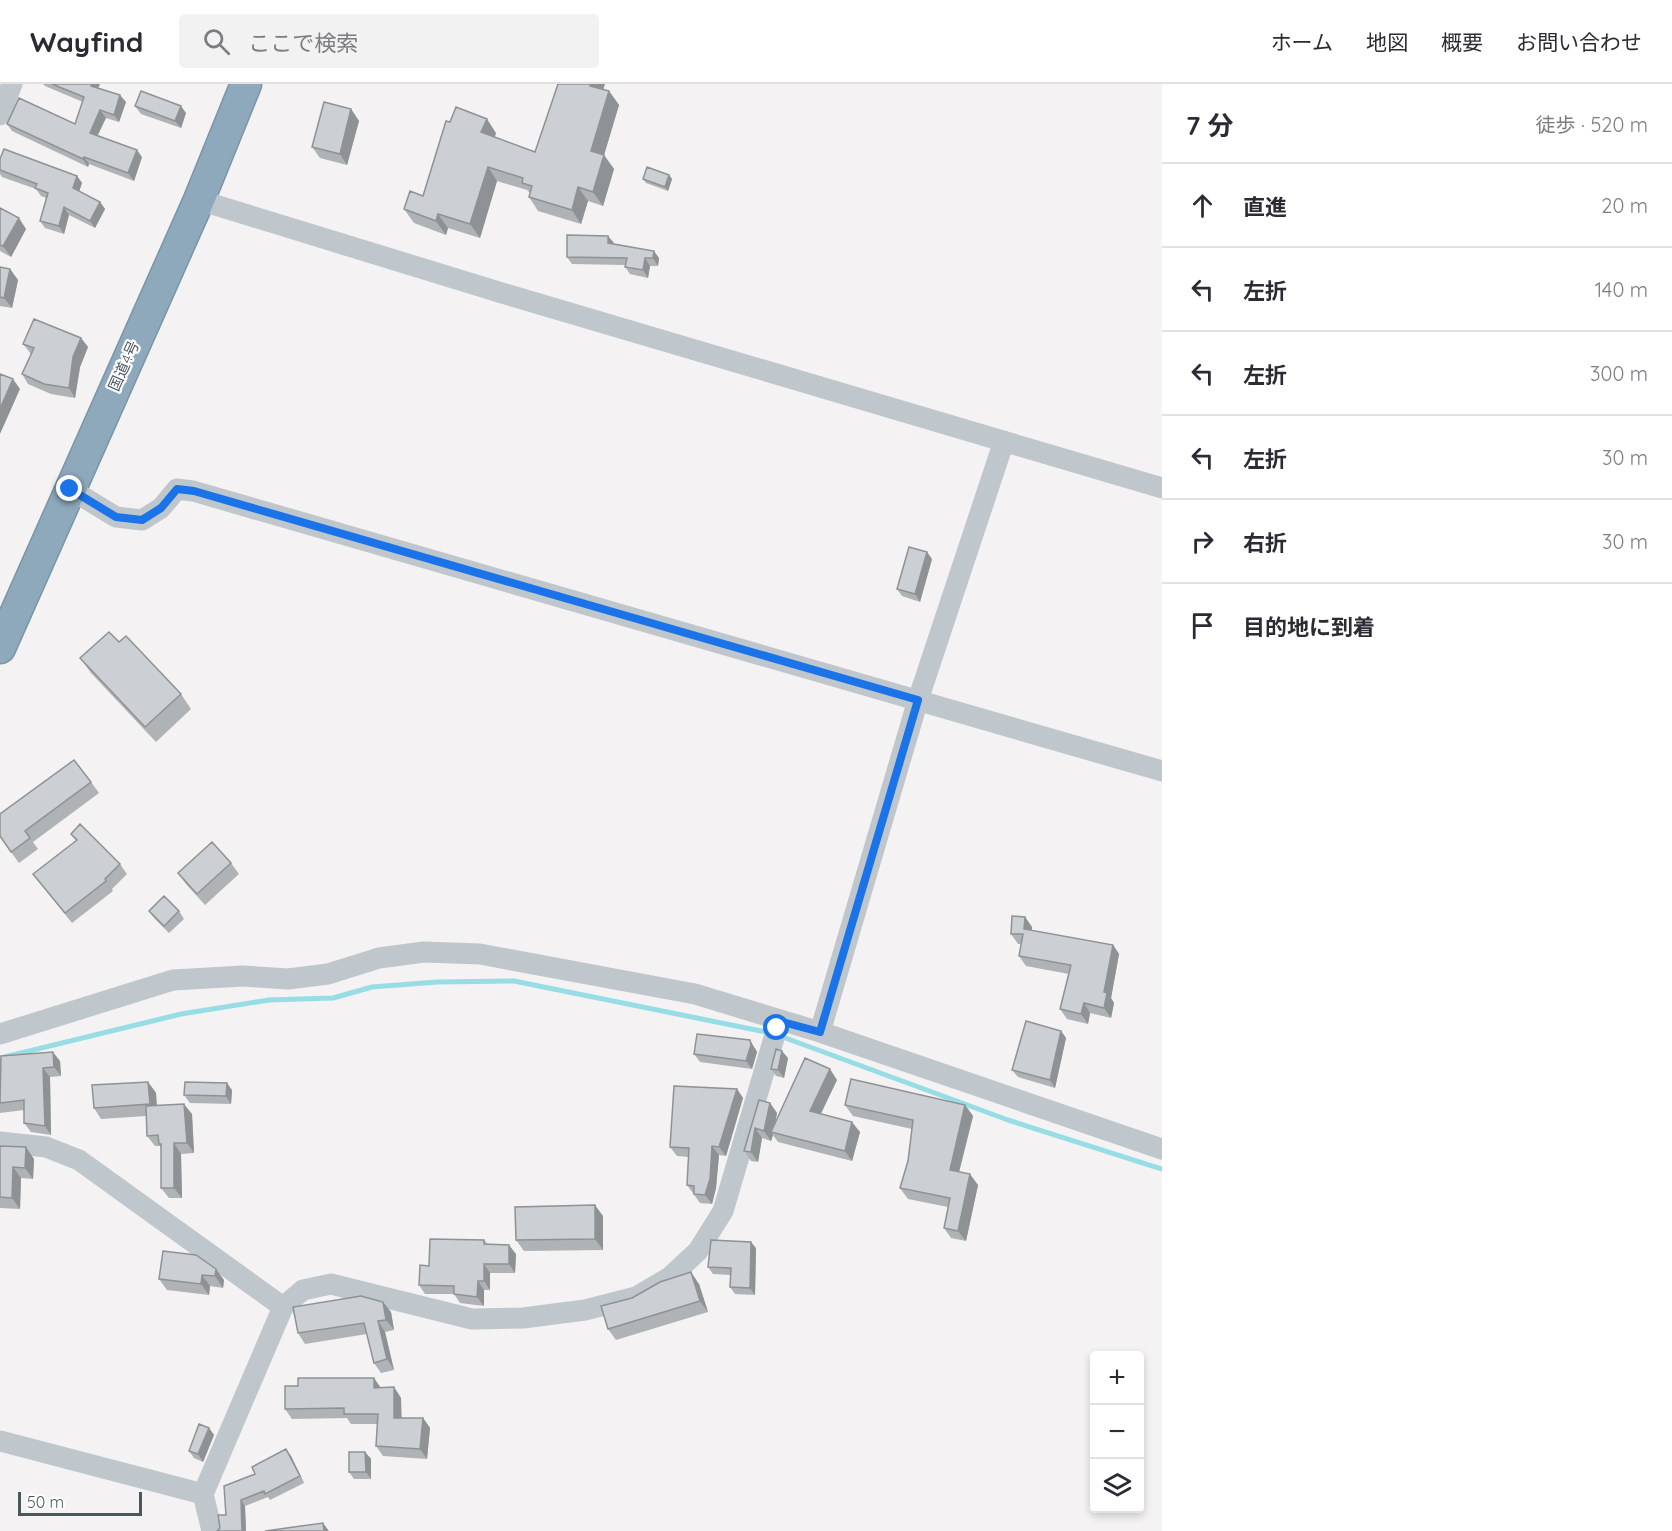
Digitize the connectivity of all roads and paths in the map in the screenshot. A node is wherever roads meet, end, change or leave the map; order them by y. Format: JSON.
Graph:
{"nodes":[{"id":1,"x":12,"y":84,"type":"edge"},
{"id":2,"x":246,"y":84,"type":"edge"},
{"id":3,"x":0,"y":115,"type":"edge"},
{"id":4,"x":199,"y":200,"type":"junction"},
{"id":5,"x":1004,"y":441,"type":"junction"},
{"id":6,"x":1162,"y":488,"type":"edge"},
{"id":7,"x":70,"y":489,"type":"junction"},
{"id":8,"x":0,"y":648,"type":"edge"},
{"id":9,"x":918,"y":700,"type":"junction"},
{"id":10,"x":1162,"y":771,"type":"edge"},
{"id":11,"x":776,"y":1031,"type":"junction"},
{"id":12,"x":820,"y":1032,"type":"junction"},
{"id":13,"x":0,"y":1034,"type":"edge"},
{"id":14,"x":0,"y":1142,"type":"edge"},
{"id":15,"x":1162,"y":1149,"type":"edge"},
{"id":16,"x":283,"y":1307,"type":"junction"},
{"id":17,"x":0,"y":1441,"type":"edge"},
{"id":18,"x":203,"y":1494,"type":"junction"},
{"id":19,"x":212,"y":1531,"type":"edge"}],
"edges":[{"from":1,"to":3,"type":"street"},
{"from":2,"to":4,"type":"highway","name":"国道4号"},
{"from":4,"to":5,"type":"street"},
{"from":4,"to":7,"type":"highway","name":"国道4号"},
{"from":5,"to":6,"type":"street"},
{"from":5,"to":9,"type":"street"},
{"from":7,"to":8,"type":"highway","name":"国道4号"},
{"from":7,"to":9,"type":"street"},
{"from":9,"to":10,"type":"street"},
{"from":9,"to":12,"type":"street"},
{"from":11,"to":12,"type":"street"},
{"from":11,"to":13,"type":"street"},
{"from":11,"to":16,"type":"street"},
{"from":12,"to":15,"type":"street"},
{"from":14,"to":16,"type":"street"},
{"from":16,"to":18,"type":"street"},
{"from":17,"to":18,"type":"street"},
{"from":18,"to":19,"type":"street"}]}
